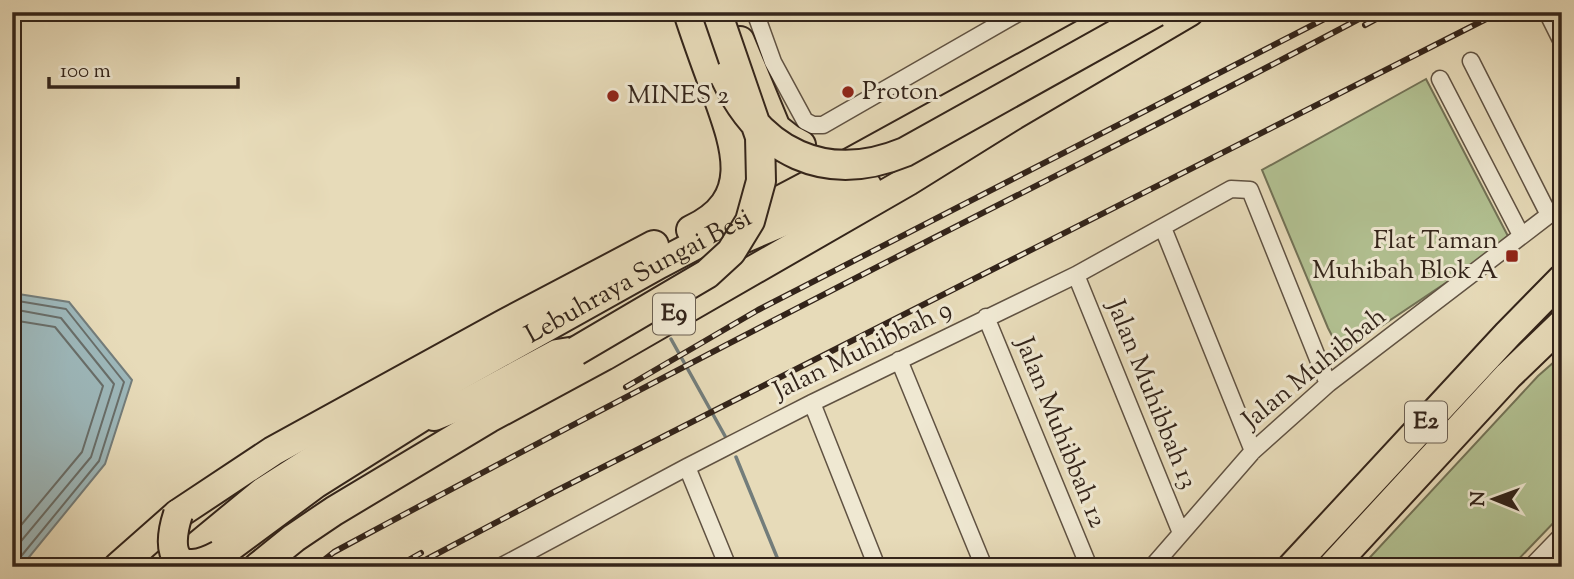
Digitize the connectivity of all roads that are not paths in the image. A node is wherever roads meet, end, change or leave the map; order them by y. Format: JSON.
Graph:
{"nodes":[{"id":1,"x":675,"y":12,"type":"edge"},
{"id":2,"x":688,"y":12,"type":"edge"},
{"id":3,"x":702,"y":12,"type":"edge"},
{"id":4,"x":717,"y":12,"type":"edge"},
{"id":5,"x":730,"y":12,"type":"edge"},
{"id":6,"x":755,"y":12,"type":"edge"},
{"id":7,"x":1020,"y":12,"type":"edge"},
{"id":8,"x":1124,"y":12,"type":"edge"},
{"id":9,"x":1156,"y":12,"type":"edge"},
{"id":10,"x":1189,"y":12,"type":"edge"},
{"id":11,"x":1550,"y":18,"type":"dead end"},
{"id":12,"x":1562,"y":42,"type":"edge"},
{"id":13,"x":1471,"y":61,"type":"dead end"},
{"id":14,"x":1440,"y":79,"type":"dead end"},
{"id":15,"x":1014,"y":115,"type":"junction"},
{"id":16,"x":904,"y":133,"type":"junction"},
{"id":17,"x":1555,"y":210,"type":"edge"},
{"id":18,"x":1163,"y":228,"type":"junction"},
{"id":19,"x":1521,"y":235,"type":"junction"},
{"id":20,"x":657,"y":244,"type":"junction"},
{"id":21,"x":1076,"y":275,"type":"junction"},
{"id":22,"x":1562,"y":279,"type":"edge"},
{"id":23,"x":986,"y":317,"type":"junction"},
{"id":24,"x":1562,"y":324,"type":"edge"},
{"id":25,"x":537,"y":331,"type":"junction"},
{"id":26,"x":576,"y":351,"type":"junction"},
{"id":27,"x":444,"y":359,"type":"junction"},
{"id":28,"x":900,"y":360,"type":"junction"},
{"id":29,"x":1328,"y":384,"type":"junction"},
{"id":30,"x":812,"y":403,"type":"junction"},
{"id":31,"x":421,"y":419,"type":"junction"},
{"id":32,"x":1254,"y":451,"type":"junction"},
{"id":33,"x":687,"y":467,"type":"junction"},
{"id":34,"x":334,"y":512,"type":"junction"},
{"id":35,"x":167,"y":522,"type":"junction"},
{"id":36,"x":1181,"y":533,"type":"junction"},
{"id":37,"x":1562,"y":534,"type":"edge"},
{"id":38,"x":217,"y":561,"type":"edge"},
{"id":39,"x":118,"y":567,"type":"edge"},
{"id":40,"x":154,"y":567,"type":"edge"},
{"id":41,"x":172,"y":567,"type":"edge"},
{"id":42,"x":258,"y":567,"type":"edge"},
{"id":43,"x":500,"y":567,"type":"edge"},
{"id":44,"x":728,"y":567,"type":"edge"},
{"id":45,"x":877,"y":567,"type":"edge"},
{"id":46,"x":984,"y":567,"type":"edge"},
{"id":47,"x":1089,"y":567,"type":"edge"},
{"id":48,"x":1152,"y":567,"type":"edge"},
{"id":49,"x":1292,"y":567,"type":"edge"},
{"id":50,"x":1332,"y":567,"type":"edge"},
{"id":51,"x":1531,"y":567,"type":"edge"}],
"edges":[{"from":1,"to":20,"type":"highway"},
{"from":2,"to":20,"type":"highway"},
{"from":3,"to":9,"type":"highway","bridge":true},
{"from":4,"to":26,"type":"highway","bridge":true},
{"from":5,"to":16,"type":"highway"},
{"from":6,"to":7,"type":"street"},
{"from":8,"to":16,"type":"highway","name":"Lebuhraya Sungai Besi","number":"E9"},
{"from":10,"to":15,"type":"highway","name":"Lebuhraya Sungai Besi","number":"E9"},
{"from":11,"to":12,"type":"street"},
{"from":13,"to":17,"type":"street"},
{"from":14,"to":19,"type":"street"},
{"from":15,"to":31,"type":"highway"},
{"from":15,"to":34,"type":"highway","name":"Lebuhraya Sungai Besi","number":"E9"},
{"from":16,"to":25,"type":"highway","name":"Lebuhraya Sungai Besi","number":"E9"},
{"from":17,"to":19,"type":"street","name":"Jalan Muhibbah"},
{"from":18,"to":21,"type":"street","name":"Jalan Muhibbah 9"},
{"from":18,"to":29,"type":"street","name":"Jalan Muhibbah 9"},
{"from":18,"to":32,"type":"street"},
{"from":19,"to":29,"type":"street","name":"Jalan Muhibbah"},
{"from":20,"to":27,"type":"highway"},
{"from":21,"to":23,"type":"street","name":"Jalan Muhibbah 9"},
{"from":21,"to":36,"type":"street","name":"Jalan Muhibbah 13"},
{"from":22,"to":49,"type":"highway","number":"E2"},
{"from":23,"to":28,"type":"street","name":"Jalan Muhibbah 9"},
{"from":23,"to":47,"type":"street","name":"Jalan Muhibbah 12"},
{"from":24,"to":50,"type":"highway","number":"E2"},
{"from":25,"to":27,"type":"highway"},
{"from":25,"to":41,"type":"highway","name":"Lebuhraya Sungai Besi","number":"E9"},
{"from":26,"to":31,"type":"highway"},
{"from":26,"to":34,"type":"highway"},
{"from":27,"to":35,"type":"highway"},
{"from":28,"to":30,"type":"street","name":"Jalan Muhibbah 9"},
{"from":28,"to":46,"type":"street"},
{"from":29,"to":32,"type":"street","name":"Jalan Muhibbah"},
{"from":30,"to":33,"type":"street","name":"Jalan Muhibbah 9"},
{"from":30,"to":45,"type":"street"},
{"from":31,"to":38,"type":"highway"},
{"from":32,"to":36,"type":"street","name":"Jalan Muhibbah"},
{"from":33,"to":43,"type":"street","name":"Jalan Muhibbah 9"},
{"from":33,"to":44,"type":"street"},
{"from":34,"to":42,"type":"highway","name":"Lebuhraya Sungai Besi","number":"E9"},
{"from":35,"to":38,"type":"highway","bridge":true},
{"from":35,"to":39,"type":"highway"},
{"from":35,"to":40,"type":"highway"},
{"from":36,"to":48,"type":"street","name":"Jalan Muhibbah"},
{"from":37,"to":51,"type":"street"}]}
